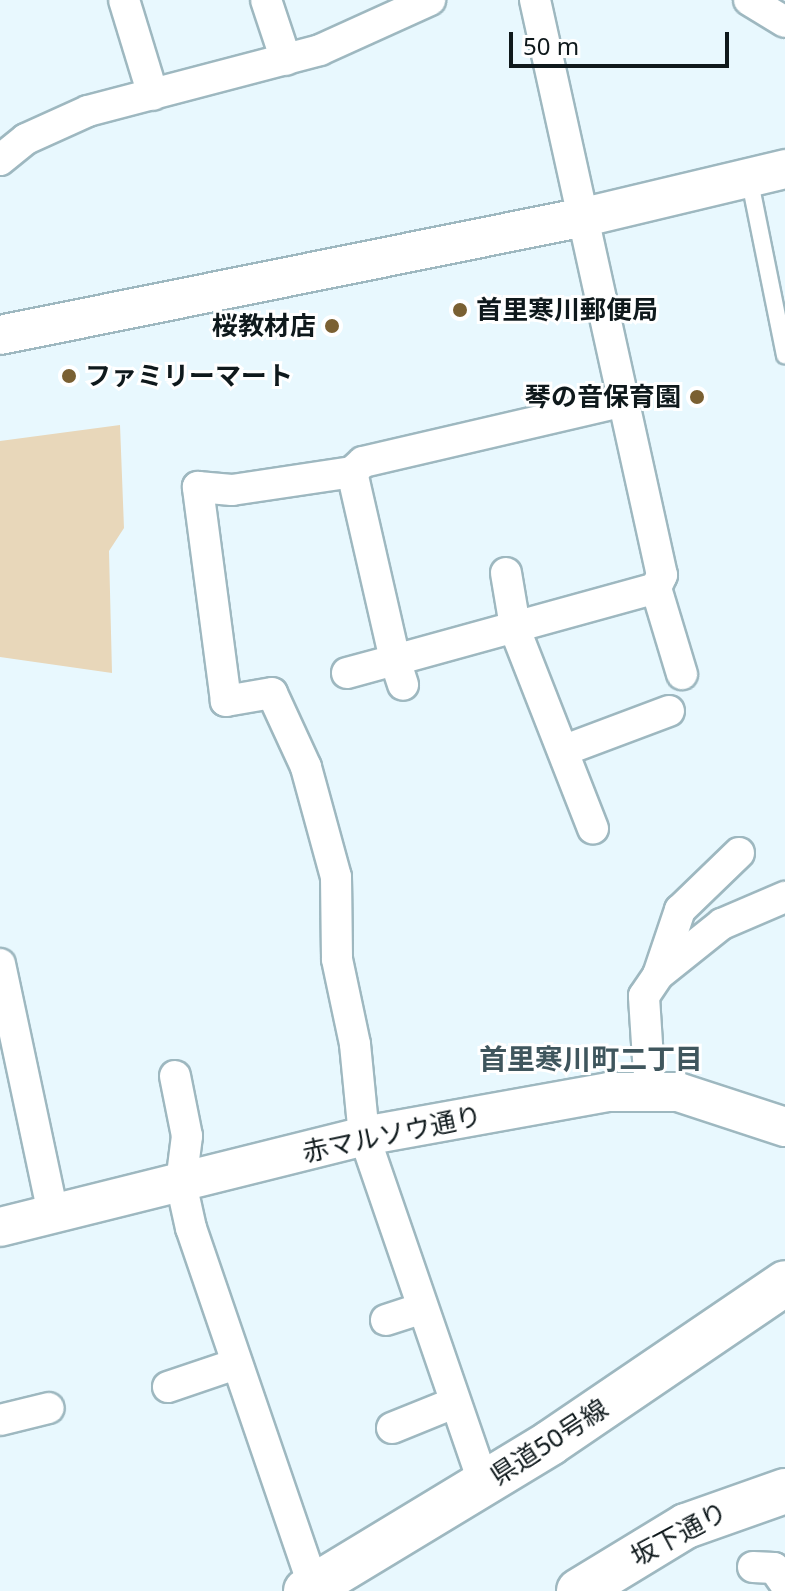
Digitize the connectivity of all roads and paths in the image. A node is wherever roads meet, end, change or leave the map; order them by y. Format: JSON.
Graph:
{"nodes":[{"id":1,"x":124,"y":0,"type":"edge"},
{"id":2,"x":266,"y":0,"type":"edge"},
{"id":3,"x":430,"y":0,"type":"edge"},
{"id":4,"x":535,"y":0,"type":"edge"},
{"id":5,"x":749,"y":0,"type":"edge"},
{"id":6,"x":785,"y":22,"type":"edge"},
{"id":7,"x":286,"y":60,"type":"junction"},
{"id":8,"x":153,"y":95,"type":"junction"},
{"id":9,"x":0,"y":160,"type":"edge"},
{"id":10,"x":767,"y":173,"type":"edge"},
{"id":11,"x":584,"y":217,"type":"junction"},
{"id":12,"x":0,"y":335,"type":"edge"},
{"id":13,"x":785,"y":355,"type":"edge"},
{"id":14,"x":620,"y":402,"type":"junction"},
{"id":15,"x":352,"y":472,"type":"junction"},
{"id":16,"x":506,"y":573,"type":"dead end"},
{"id":17,"x":656,"y":588,"type":"junction"},
{"id":18,"x":516,"y":632,"type":"junction"},
{"id":19,"x":399,"y":672,"type":"junction"},
{"id":20,"x":347,"y":673,"type":"dead end"},
{"id":21,"x":682,"y":674,"type":"dead end"},
{"id":22,"x":669,"y":711,"type":"dead end"},
{"id":23,"x":565,"y":750,"type":"junction"},
{"id":24,"x":593,"y":828,"type":"dead end"},
{"id":25,"x":739,"y":853,"type":"dead end"},
{"id":26,"x":784,"y":904,"type":"edge"},
{"id":27,"x":0,"y":964,"type":"edge"},
{"id":28,"x":658,"y":975,"type":"junction"},
{"id":29,"x":175,"y":1076,"type":"dead end"},
{"id":30,"x":650,"y":1090,"type":"junction"},
{"id":31,"x":785,"y":1127,"type":"edge"},
{"id":32,"x":364,"y":1136,"type":"junction"},
{"id":33,"x":181,"y":1183,"type":"junction"},
{"id":34,"x":53,"y":1214,"type":"junction"},
{"id":35,"x":0,"y":1227,"type":"edge"},
{"id":36,"x":785,"y":1283,"type":"edge"},
{"id":37,"x":420,"y":1309,"type":"junction"},
{"id":38,"x":386,"y":1320,"type":"dead end"},
{"id":39,"x":233,"y":1365,"type":"junction"},
{"id":40,"x":168,"y":1387,"type":"dead end"},
{"id":41,"x":454,"y":1403,"type":"junction"},
{"id":42,"x":49,"y":1408,"type":"dead end"},
{"id":43,"x":0,"y":1420,"type":"edge"},
{"id":44,"x":392,"y":1428,"type":"dead end"},
{"id":45,"x":484,"y":1484,"type":"junction"},
{"id":46,"x":785,"y":1491,"type":"edge"},
{"id":47,"x":753,"y":1567,"type":"dead end"},
{"id":48,"x":785,"y":1584,"type":"edge"},
{"id":49,"x":312,"y":1590,"type":"edge"},
{"id":50,"x":579,"y":1591,"type":"edge"}],
"edges":[{"from":1,"to":8,"type":"street"},
{"from":2,"to":7,"type":"street"},
{"from":3,"to":7,"type":"street"},
{"from":4,"to":11,"type":"street"},
{"from":5,"to":6,"type":"street"},
{"from":7,"to":8,"type":"street"},
{"from":8,"to":9,"type":"street"},
{"from":10,"to":11,"type":"street"},
{"from":10,"to":13,"type":"lane"},
{"from":11,"to":12,"type":"street"},
{"from":11,"to":14,"type":"street"},
{"from":14,"to":15,"type":"street"},
{"from":14,"to":17,"type":"street"},
{"from":15,"to":19,"type":"street"},
{"from":15,"to":32,"type":"street"},
{"from":16,"to":18,"type":"street"},
{"from":17,"to":18,"type":"street"},
{"from":17,"to":21,"type":"street"},
{"from":18,"to":19,"type":"street"},
{"from":18,"to":23,"type":"street"},
{"from":19,"to":20,"type":"street"},
{"from":22,"to":23,"type":"street"},
{"from":23,"to":24,"type":"street"},
{"from":25,"to":28,"type":"street"},
{"from":26,"to":28,"type":"street"},
{"from":27,"to":34,"type":"street"},
{"from":28,"to":30,"type":"street"},
{"from":29,"to":33,"type":"street"},
{"from":30,"to":31,"type":"street","name":"赤マルソウ通り"},
{"from":30,"to":32,"type":"street","name":"赤マルソウ通り"},
{"from":32,"to":33,"type":"street","name":"赤マルソウ通り"},
{"from":32,"to":37,"type":"street"},
{"from":33,"to":34,"type":"street","name":"赤マルソウ通り"},
{"from":33,"to":39,"type":"street"},
{"from":34,"to":35,"type":"street","name":"赤マルソウ通り"},
{"from":36,"to":45,"type":"main road","name":"県道50号線"},
{"from":37,"to":38,"type":"street"},
{"from":37,"to":41,"type":"street"},
{"from":39,"to":40,"type":"street"},
{"from":39,"to":49,"type":"street"},
{"from":41,"to":44,"type":"street"},
{"from":41,"to":45,"type":"street"},
{"from":42,"to":43,"type":"street"},
{"from":45,"to":49,"type":"main road","name":"県道50号線"},
{"from":46,"to":50,"type":"main road","name":"坂下通り"},
{"from":47,"to":48,"type":"street"}]}
